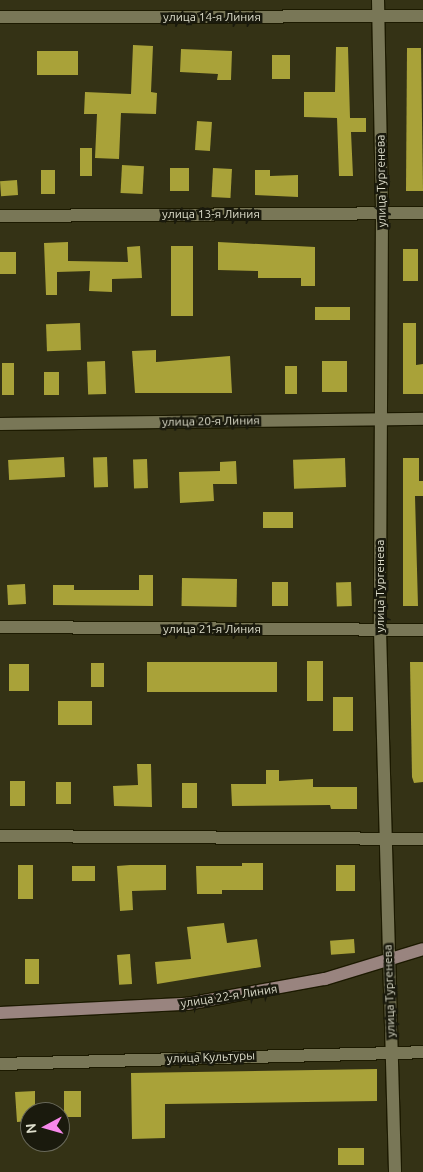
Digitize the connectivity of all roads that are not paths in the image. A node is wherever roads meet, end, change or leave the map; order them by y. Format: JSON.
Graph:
{"nodes":[{"id":1,"x":378,"y":0,"type":"edge"},
{"id":2,"x":423,"y":16,"type":"edge"},
{"id":3,"x":378,"y":17,"type":"junction"},
{"id":4,"x":0,"y":18,"type":"edge"},
{"id":5,"x":382,"y":213,"type":"junction"},
{"id":6,"x":423,"y":213,"type":"edge"},
{"id":7,"x":0,"y":216,"type":"edge"},
{"id":8,"x":380,"y":419,"type":"junction"},
{"id":9,"x":423,"y":419,"type":"edge"},
{"id":10,"x":0,"y":424,"type":"edge"},
{"id":11,"x":0,"y":628,"type":"edge"},
{"id":12,"x":380,"y":630,"type":"junction"},
{"id":13,"x":423,"y":630,"type":"edge"},
{"id":14,"x":0,"y":836,"type":"edge"},
{"id":15,"x":423,"y":839,"type":"edge"},
{"id":16,"x":385,"y":840,"type":"junction"},
{"id":17,"x":423,"y":949,"type":"edge"},
{"id":18,"x":388,"y":959,"type":"junction"},
{"id":19,"x":0,"y":1013,"type":"edge"},
{"id":20,"x":391,"y":1052,"type":"junction"},
{"id":21,"x":423,"y":1052,"type":"edge"},
{"id":22,"x":0,"y":1064,"type":"edge"},
{"id":23,"x":395,"y":1172,"type":"edge"}],
"edges":[{"from":1,"to":3,"type":"street","name":"улица Тургенева"},
{"from":2,"to":3,"type":"street","name":"улица 14-я Линия"},
{"from":3,"to":4,"type":"street","name":"улица 14-я Линия"},
{"from":3,"to":5,"type":"street","name":"улица Тургенева"},
{"from":5,"to":6,"type":"street","name":"улица 13-я Линия"},
{"from":5,"to":7,"type":"street","name":"улица 13-я Линия"},
{"from":5,"to":8,"type":"street","name":"улица Тургенева"},
{"from":8,"to":9,"type":"street","name":"улица 20-я Линия"},
{"from":8,"to":10,"type":"street","name":"улица 20-я Линия"},
{"from":8,"to":12,"type":"street","name":"улица Тургенева"},
{"from":11,"to":12,"type":"street","name":"улица 21-я Линия"},
{"from":12,"to":13,"type":"street","name":"улица 21-я Линия"},
{"from":12,"to":16,"type":"street","name":"улица Тургенева"},
{"from":14,"to":16,"type":"street"},
{"from":15,"to":16,"type":"street"},
{"from":16,"to":18,"type":"street","name":"улица Тургенева"},
{"from":17,"to":18,"type":"main road","name":"улица 22-я Линия"},
{"from":18,"to":19,"type":"main road","name":"улица 22-я Линия"},
{"from":18,"to":20,"type":"street","name":"улица Тургенева"},
{"from":20,"to":21,"type":"street","name":"улица Культуры"},
{"from":20,"to":22,"type":"street","name":"улица Культуры"},
{"from":20,"to":23,"type":"street","name":"улица Тургенева"}]}
